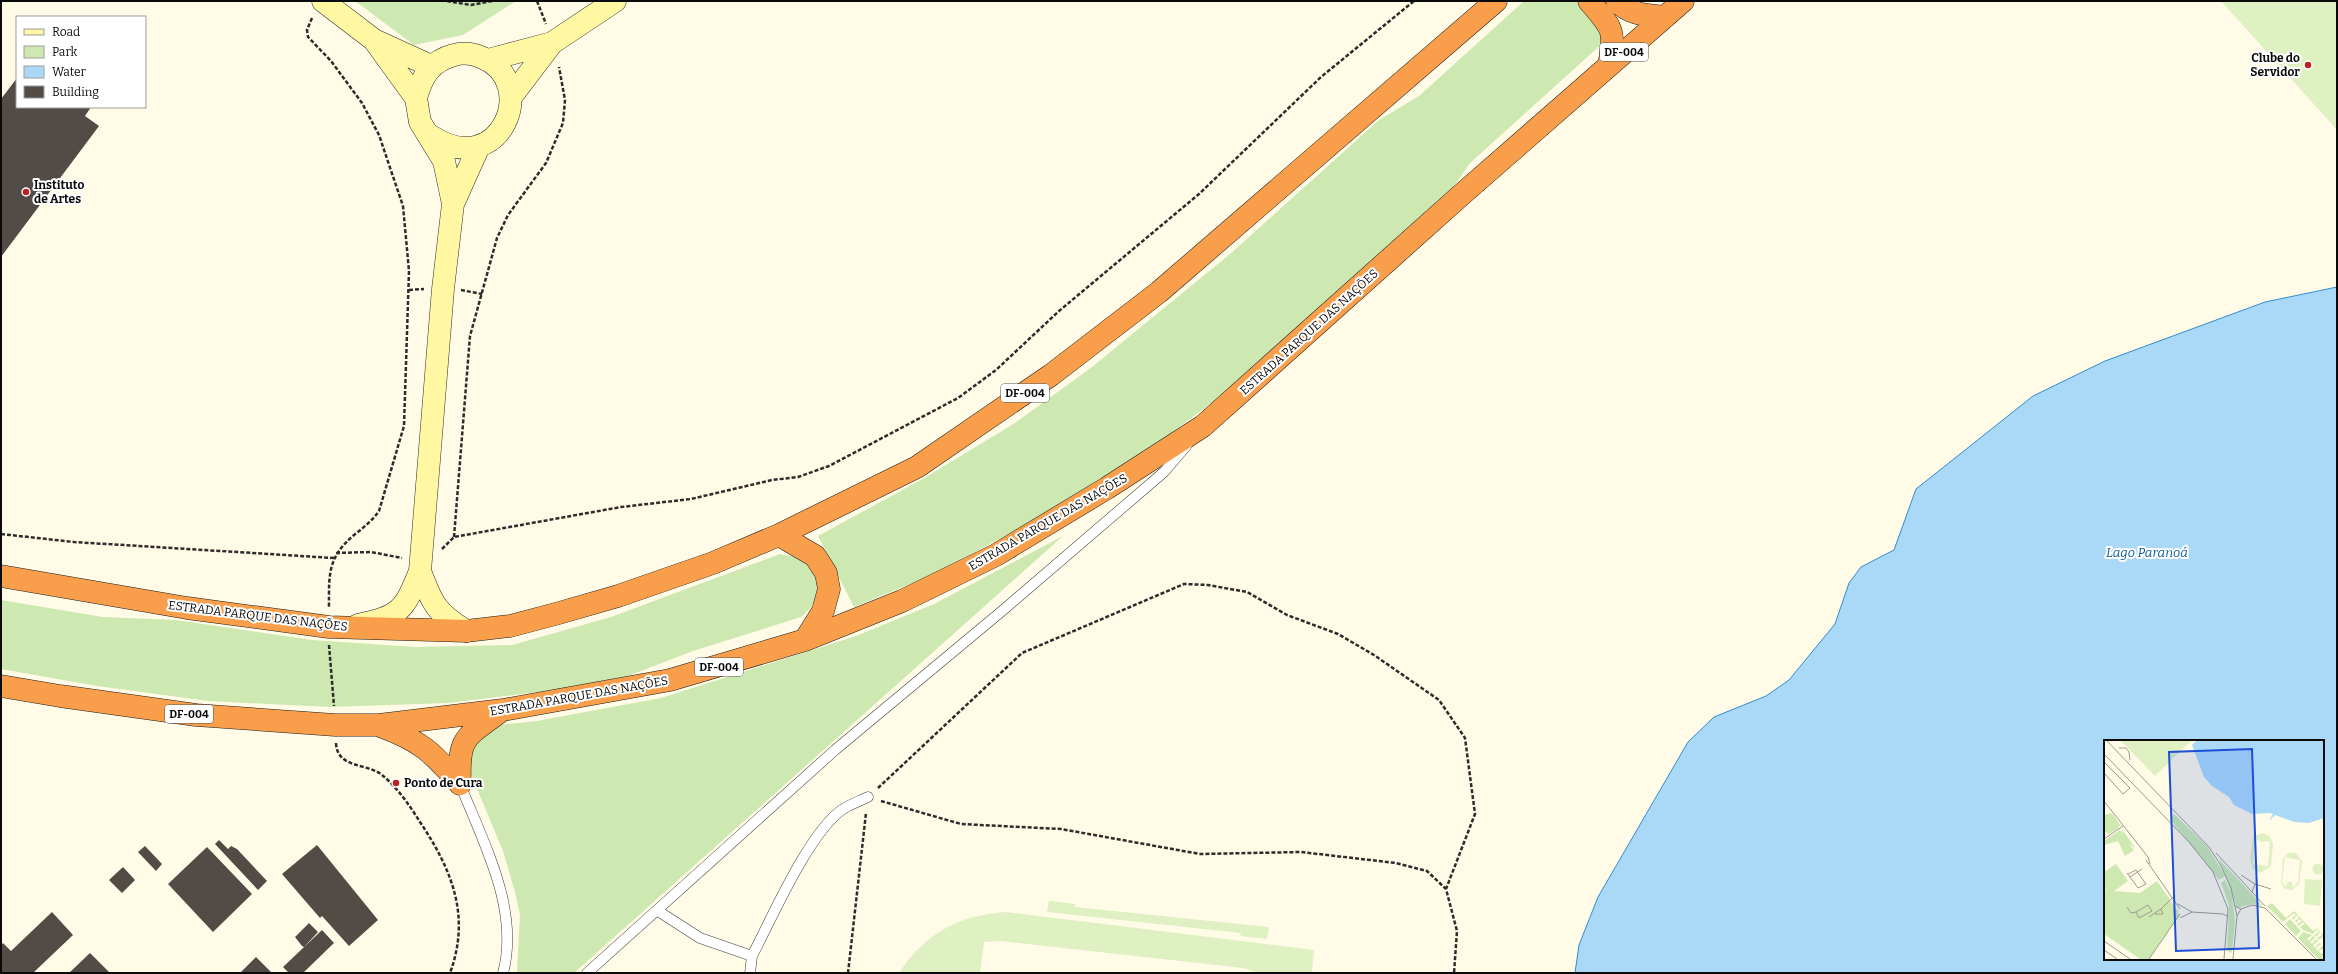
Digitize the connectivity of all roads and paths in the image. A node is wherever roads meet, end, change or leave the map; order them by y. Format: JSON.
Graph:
{"nodes":[{"id":1,"x":447,"y":1,"type":"edge"},
{"id":2,"x":492,"y":1,"type":"edge"},
{"id":3,"x":537,"y":1,"type":"edge"},
{"id":4,"x":615,"y":1,"type":"edge"},
{"id":5,"x":1414,"y":1,"type":"edge"},
{"id":6,"x":1496,"y":1,"type":"edge"},
{"id":7,"x":1589,"y":1,"type":"edge"},
{"id":8,"x":1617,"y":1,"type":"edge"},
{"id":9,"x":1683,"y":1,"type":"edge"},
{"id":10,"x":319,"y":7,"type":"edge"},
{"id":11,"x":1665,"y":17,"type":"junction"},
{"id":12,"x":550,"y":35,"type":"junction"},
{"id":13,"x":374,"y":40,"type":"junction"},
{"id":14,"x":488,"y":60,"type":"junction"},
{"id":15,"x":558,"y":64,"type":"dead end"},
{"id":16,"x":1609,"y":65,"type":"junction"},
{"id":17,"x":431,"y":66,"type":"junction"},
{"id":18,"x":511,"y":97,"type":"junction"},
{"id":19,"x":416,"y":98,"type":"junction"},
{"id":20,"x":430,"y":136,"type":"junction"},
{"id":21,"x":479,"y":146,"type":"junction"},
{"id":22,"x":453,"y":204,"type":"junction"},
{"id":23,"x":458,"y":290,"type":"dead end"},
{"id":24,"x":482,"y":294,"type":"junction"},
{"id":25,"x":1203,"y":426,"type":"junction"},
{"id":26,"x":1,"y":534,"type":"edge"},
{"id":27,"x":779,"y":535,"type":"junction"},
{"id":28,"x":454,"y":537,"type":"junction"},
{"id":29,"x":336,"y":553,"type":"junction"},
{"id":30,"x":334,"y":558,"type":"junction"},
{"id":31,"x":420,"y":567,"type":"junction"},
{"id":32,"x":1,"y":576,"type":"edge"},
{"id":33,"x":1,"y":590,"type":"edge"},
{"id":34,"x":187,"y":608,"type":"junction"},
{"id":35,"x":329,"y":613,"type":"dead end"},
{"id":36,"x":345,"y":628,"type":"junction"},
{"id":37,"x":466,"y":631,"type":"junction"},
{"id":38,"x":805,"y":640,"type":"junction"},
{"id":39,"x":328,"y":641,"type":"dead end"},
{"id":40,"x":1,"y":686,"type":"edge"},
{"id":41,"x":334,"y":706,"type":"dead end"},
{"id":42,"x":503,"y":710,"type":"junction"},
{"id":43,"x":379,"y":725,"type":"junction"},
{"id":44,"x":336,"y":746,"type":"dead end"},
{"id":45,"x":460,"y":784,"type":"junction"},
{"id":46,"x":868,"y":797,"type":"junction"},
{"id":47,"x":1446,"y":889,"type":"junction"},
{"id":48,"x":658,"y":911,"type":"junction"},
{"id":49,"x":752,"y":956,"type":"junction"},
{"id":50,"x":450,"y":973,"type":"edge"},
{"id":51,"x":503,"y":973,"type":"edge"},
{"id":52,"x":587,"y":973,"type":"edge"},
{"id":53,"x":750,"y":973,"type":"edge"},
{"id":54,"x":848,"y":973,"type":"edge"},
{"id":55,"x":1454,"y":973,"type":"edge"}],
"edges":[{"from":1,"to":2,"type":"path"},
{"from":3,"to":12,"type":"path"},
{"from":4,"to":12,"type":"street"},
{"from":5,"to":28,"type":"path"},
{"from":6,"to":27,"type":"highway","name":"ESTRADA PARQUE DAS NAÇÕES","number":"DF-004"},
{"from":7,"to":16,"type":"highway"},
{"from":8,"to":11,"type":"highway"},
{"from":9,"to":11,"type":"highway","name":"ESTRADA PARQUE DAS NAÇÕES","number":"DF-004"},
{"from":10,"to":13,"type":"street"},
{"from":10,"to":29,"type":"path"},
{"from":11,"to":16,"type":"highway","name":"ESTRADA PARQUE DAS NAÇÕES","number":"DF-004"},
{"from":12,"to":14,"type":"street"},
{"from":12,"to":18,"type":"street"},
{"from":13,"to":17,"type":"street"},
{"from":13,"to":19,"type":"street"},
{"from":14,"to":17,"type":"street"},
{"from":14,"to":18,"type":"street"},
{"from":15,"to":24,"type":"path"},
{"from":16,"to":25,"type":"highway","name":"ESTRADA PARQUE DAS NAÇÕES","number":"DF-004"},
{"from":17,"to":19,"type":"street"},
{"from":18,"to":21,"type":"street"},
{"from":19,"to":20,"type":"street"},
{"from":20,"to":21,"type":"street"},
{"from":20,"to":22,"type":"street"},
{"from":21,"to":22,"type":"street"},
{"from":22,"to":31,"type":"street"},
{"from":23,"to":24,"type":"path"},
{"from":24,"to":28,"type":"path"},
{"from":25,"to":38,"type":"highway","name":"ESTRADA PARQUE DAS NAÇÕES","number":"DF-004"},
{"from":25,"to":48,"type":"lane"},
{"from":26,"to":30,"type":"path"},
{"from":27,"to":37,"type":"highway","name":"ESTRADA PARQUE DAS NAÇÕES","number":"DF-004"},
{"from":27,"to":38,"type":"highway"},
{"from":28,"to":31,"type":"path"},
{"from":29,"to":30,"type":"path"},
{"from":29,"to":31,"type":"path"},
{"from":30,"to":35,"type":"path"},
{"from":31,"to":36,"type":"street"},
{"from":31,"to":37,"type":"street"},
{"from":32,"to":34,"type":"highway","name":"ESTRADA PARQUE DAS NAÇÕES","number":"DF-004"},
{"from":33,"to":34,"type":"highway"},
{"from":34,"to":36,"type":"highway","name":"ESTRADA PARQUE DAS NAÇÕES","number":"DF-004"},
{"from":36,"to":37,"type":"highway","name":"ESTRADA PARQUE DAS NAÇÕES","number":"DF-004"},
{"from":38,"to":42,"type":"highway","name":"ESTRADA PARQUE DAS NAÇÕES","number":"DF-004"},
{"from":39,"to":41,"type":"path"},
{"from":40,"to":43,"type":"highway","name":"ESTRADA PARQUE DAS NAÇÕES","number":"DF-004"},
{"from":42,"to":43,"type":"highway","name":"ESTRADA PARQUE DAS NAÇÕES","number":"DF-004"},
{"from":42,"to":45,"type":"highway"},
{"from":43,"to":45,"type":"highway"},
{"from":44,"to":50,"type":"path"},
{"from":45,"to":51,"type":"lane"},
{"from":46,"to":47,"type":"path"},
{"from":46,"to":47,"type":"path"},
{"from":46,"to":49,"type":"lane"},
{"from":46,"to":54,"type":"path"},
{"from":47,"to":55,"type":"path"},
{"from":48,"to":49,"type":"lane"},
{"from":48,"to":52,"type":"lane"},
{"from":49,"to":53,"type":"lane"}]}
